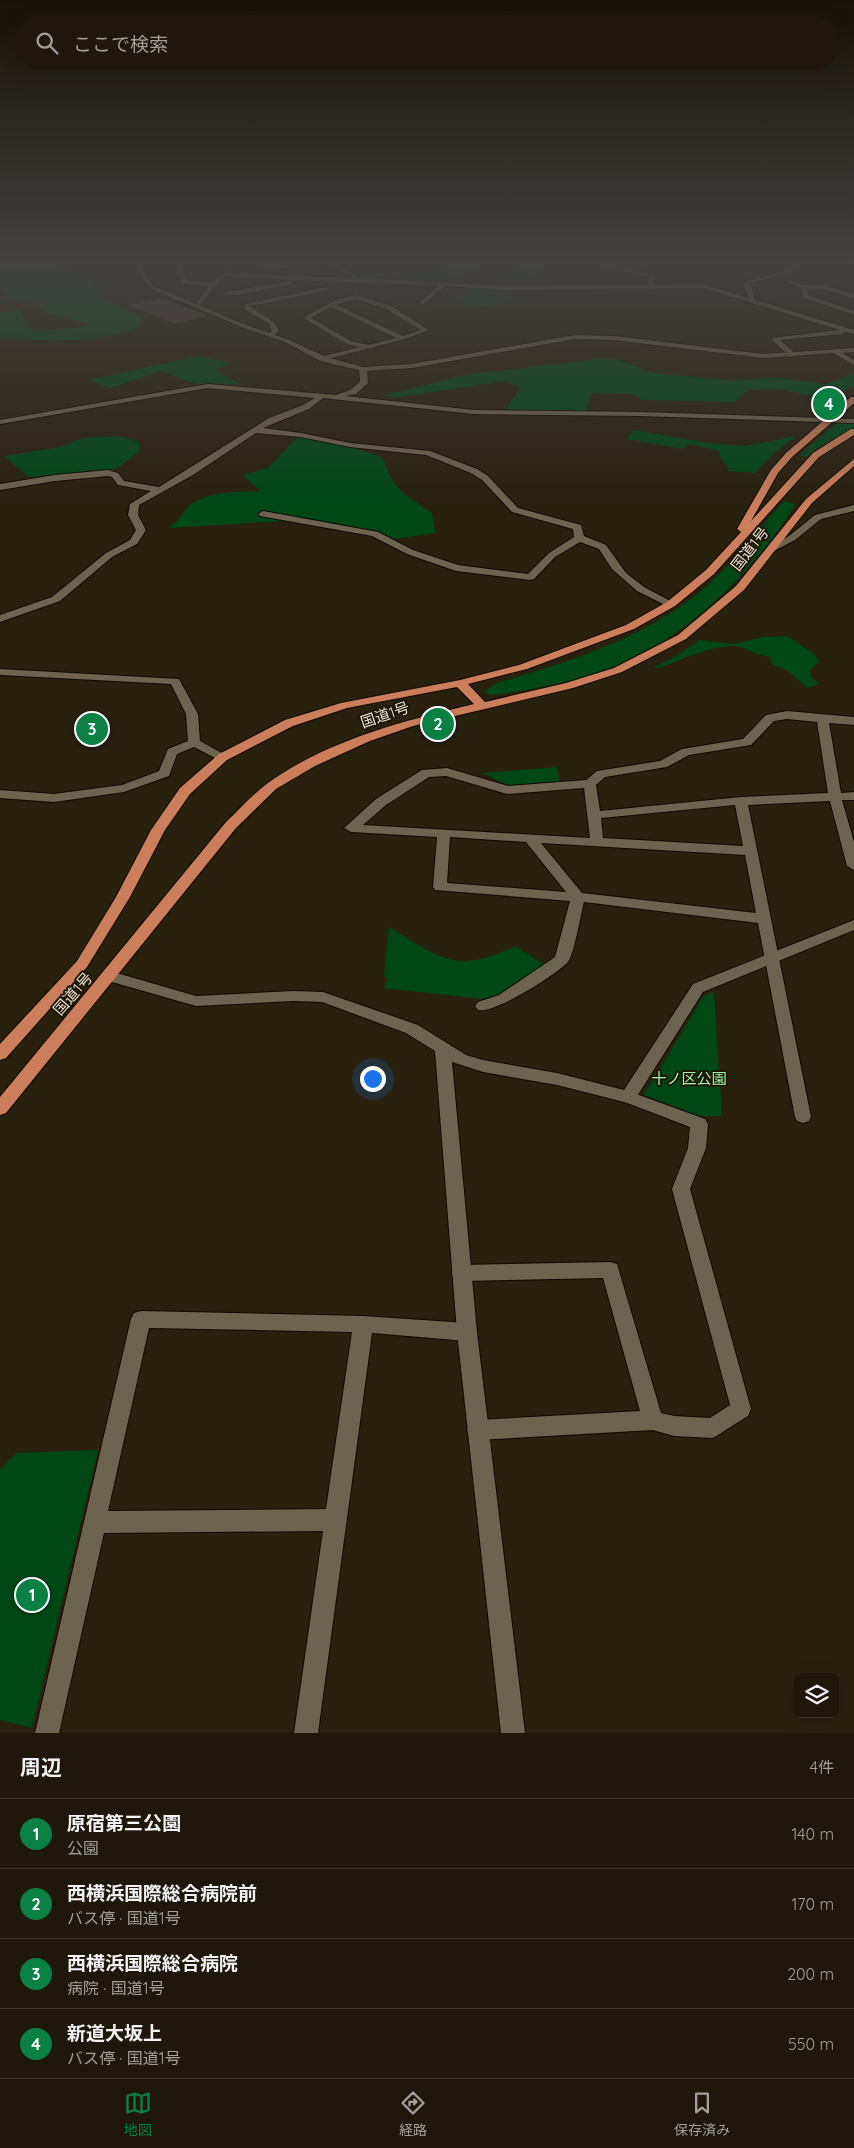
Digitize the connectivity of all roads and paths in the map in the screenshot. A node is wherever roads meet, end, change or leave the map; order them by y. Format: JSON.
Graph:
{"nodes":[{"id":1,"x":289,"y":344,"type":"edge"},
{"id":2,"x":353,"y":344,"type":"edge"},
{"id":3,"x":380,"y":344,"type":"edge"},
{"id":4,"x":536,"y":344,"type":"edge"},
{"id":5,"x":663,"y":344,"type":"edge"},
{"id":6,"x":780,"y":344,"type":"edge"},
{"id":7,"x":368,"y":347,"type":"junction"},
{"id":8,"x":854,"y":350,"type":"edge"},
{"id":9,"x":836,"y":352,"type":"junction"},
{"id":10,"x":793,"y":355,"type":"junction"},
{"id":11,"x":323,"y":359,"type":"junction"},
{"id":12,"x":854,"y":363,"type":"edge"},
{"id":13,"x":363,"y":369,"type":"junction"},
{"id":14,"x":322,"y":396,"type":"junction"},
{"id":15,"x":332,"y":397,"type":"junction"},
{"id":16,"x":854,"y":398,"type":"edge"},
{"id":17,"x":828,"y":420,"type":"junction"},
{"id":18,"x":854,"y":421,"type":"edge"},
{"id":19,"x":0,"y":422,"type":"edge"},
{"id":20,"x":255,"y":430,"type":"junction"},
{"id":21,"x":854,"y":431,"type":"edge"},
{"id":22,"x":854,"y":462,"type":"edge"},
{"id":23,"x":0,"y":487,"type":"edge"},
{"id":24,"x":160,"y":490,"type":"junction"},
{"id":25,"x":854,"y":508,"type":"edge"},
{"id":26,"x":263,"y":514,"type":"dead end"},
{"id":27,"x":579,"y":538,"type":"junction"},
{"id":28,"x":771,"y":549,"type":"junction"},
{"id":29,"x":731,"y":550,"type":"junction"},
{"id":30,"x":671,"y":604,"type":"junction"},
{"id":31,"x":0,"y":619,"type":"edge"},
{"id":32,"x":0,"y":672,"type":"edge"},
{"id":33,"x":460,"y":683,"type":"junction"},
{"id":34,"x":481,"y":705,"type":"junction"},
{"id":35,"x":822,"y":718,"type":"junction"},
{"id":36,"x":854,"y":722,"type":"edge"},
{"id":37,"x":194,"y":743,"type":"junction"},
{"id":38,"x":223,"y":758,"type":"junction"},
{"id":39,"x":590,"y":784,"type":"junction"},
{"id":40,"x":0,"y":794,"type":"edge"},
{"id":41,"x":854,"y":796,"type":"edge"},
{"id":42,"x":835,"y":797,"type":"junction"},
{"id":43,"x":741,"y":801,"type":"junction"},
{"id":44,"x":594,"y":815,"type":"junction"},
{"id":45,"x":444,"y":833,"type":"junction"},
{"id":46,"x":850,"y":836,"type":"edge"},
{"id":47,"x":530,"y":838,"type":"junction"},
{"id":48,"x":597,"y":841,"type":"junction"},
{"id":49,"x":751,"y":851,"type":"junction"},
{"id":50,"x":854,"y":866,"type":"edge"},
{"id":51,"x":578,"y":896,"type":"junction"},
{"id":52,"x":764,"y":919,"type":"junction"},
{"id":53,"x":854,"y":925,"type":"edge"},
{"id":54,"x":772,"y":958,"type":"junction"},
{"id":55,"x":110,"y":976,"type":"junction"},
{"id":56,"x":483,"y":1006,"type":"dead end"},
{"id":57,"x":443,"y":1050,"type":"junction"},
{"id":58,"x":0,"y":1054,"type":"edge"},
{"id":59,"x":628,"y":1097,"type":"junction"},
{"id":60,"x":0,"y":1109,"type":"edge"},
{"id":61,"x":803,"y":1117,"type":"dead end"},
{"id":62,"x":461,"y":1273,"type":"junction"},
{"id":63,"x":363,"y":1324,"type":"junction"},
{"id":64,"x":466,"y":1332,"type":"junction"},
{"id":65,"x":652,"y":1420,"type":"junction"},
{"id":66,"x":477,"y":1430,"type":"junction"},
{"id":67,"x":336,"y":1520,"type":"junction"},
{"id":68,"x":94,"y":1522,"type":"junction"},
{"id":69,"x":47,"y":1733,"type":"edge"},
{"id":70,"x":306,"y":1733,"type":"edge"},
{"id":71,"x":513,"y":1733,"type":"edge"}],
"edges":[{"from":1,"to":11,"type":"street"},
{"from":2,"to":7,"type":"street"},
{"from":3,"to":7,"type":"street"},
{"from":4,"to":13,"type":"street"},
{"from":5,"to":10,"type":"street"},
{"from":6,"to":10,"type":"street"},
{"from":7,"to":11,"type":"street"},
{"from":8,"to":9,"type":"street"},
{"from":9,"to":10,"type":"street"},
{"from":9,"to":12,"type":"street"},
{"from":11,"to":13,"type":"street"},
{"from":13,"to":15,"type":"street"},
{"from":14,"to":15,"type":"street"},
{"from":14,"to":19,"type":"street"},
{"from":14,"to":20,"type":"street"},
{"from":15,"to":17,"type":"street"},
{"from":16,"to":17,"type":"highway","name":"国道1号"},
{"from":17,"to":18,"type":"street"},
{"from":17,"to":29,"type":"highway","name":"国道1号"},
{"from":20,"to":24,"type":"street"},
{"from":20,"to":27,"type":"street"},
{"from":21,"to":29,"type":"highway","name":"国道1号"},
{"from":22,"to":28,"type":"highway","name":"国道1号"},
{"from":23,"to":24,"type":"street"},
{"from":24,"to":31,"type":"street"},
{"from":25,"to":28,"type":"street"},
{"from":26,"to":27,"type":"street"},
{"from":27,"to":30,"type":"street"},
{"from":28,"to":34,"type":"highway","name":"国道1号"},
{"from":29,"to":30,"type":"highway","name":"国道1号"},
{"from":30,"to":33,"type":"highway","name":"国道1号"},
{"from":32,"to":37,"type":"street"},
{"from":33,"to":34,"type":"highway"},
{"from":33,"to":38,"type":"highway","name":"国道1号"},
{"from":34,"to":55,"type":"highway","name":"国道1号"},
{"from":35,"to":36,"type":"street"},
{"from":35,"to":39,"type":"street"},
{"from":35,"to":42,"type":"street"},
{"from":37,"to":38,"type":"street"},
{"from":37,"to":40,"type":"street"},
{"from":38,"to":58,"type":"highway","name":"国道1号"},
{"from":39,"to":44,"type":"street"},
{"from":39,"to":45,"type":"street"},
{"from":41,"to":42,"type":"street"},
{"from":42,"to":43,"type":"street"},
{"from":42,"to":46,"type":"street"},
{"from":43,"to":44,"type":"street"},
{"from":43,"to":49,"type":"street"},
{"from":44,"to":48,"type":"street"},
{"from":45,"to":47,"type":"street"},
{"from":45,"to":51,"type":"street"},
{"from":46,"to":50,"type":"street"},
{"from":47,"to":48,"type":"street"},
{"from":47,"to":51,"type":"street"},
{"from":48,"to":49,"type":"street"},
{"from":49,"to":52,"type":"street"},
{"from":51,"to":52,"type":"street"},
{"from":51,"to":56,"type":"street"},
{"from":52,"to":54,"type":"street"},
{"from":53,"to":54,"type":"street"},
{"from":54,"to":59,"type":"street"},
{"from":54,"to":61,"type":"street"},
{"from":55,"to":57,"type":"street"},
{"from":55,"to":60,"type":"highway","name":"国道1号"},
{"from":57,"to":59,"type":"street"},
{"from":57,"to":62,"type":"street"},
{"from":59,"to":65,"type":"street"},
{"from":62,"to":64,"type":"street"},
{"from":62,"to":65,"type":"street"},
{"from":63,"to":64,"type":"street"},
{"from":63,"to":67,"type":"street"},
{"from":63,"to":68,"type":"street"},
{"from":64,"to":66,"type":"street"},
{"from":65,"to":66,"type":"street"},
{"from":66,"to":71,"type":"street"},
{"from":67,"to":68,"type":"street"},
{"from":67,"to":70,"type":"street"},
{"from":68,"to":69,"type":"street"}]}
